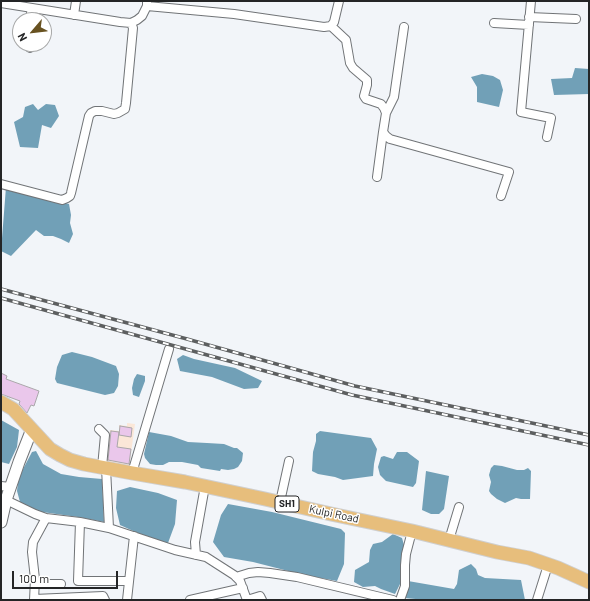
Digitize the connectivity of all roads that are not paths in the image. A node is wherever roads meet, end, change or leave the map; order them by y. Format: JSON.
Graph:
{"nodes":[{"id":1,"x":76,"y":1,"type":"edge"},
{"id":2,"x":339,"y":1,"type":"edge"},
{"id":3,"x":531,"y":1,"type":"edge"},
{"id":4,"x":1,"y":3,"type":"edge"},
{"id":5,"x":147,"y":3,"type":"edge"},
{"id":6,"x":32,"y":8,"type":"junction"},
{"id":7,"x":32,"y":12,"type":"edge"},
{"id":8,"x":74,"y":15,"type":"junction"},
{"id":9,"x":576,"y":19,"type":"dead end"},
{"id":10,"x":529,"y":21,"type":"junction"},
{"id":11,"x":131,"y":23,"type":"junction"},
{"id":12,"x":494,"y":23,"type":"dead end"},
{"id":13,"x":331,"y":26,"type":"junction"},
{"id":14,"x":404,"y":27,"type":"dead end"},
{"id":15,"x":386,"y":113,"type":"junction"},
{"id":16,"x":383,"y":132,"type":"junction"},
{"id":17,"x":547,"y":137,"type":"dead end"},
{"id":18,"x":377,"y":177,"type":"dead end"},
{"id":19,"x":1,"y":184,"type":"edge"},
{"id":20,"x":502,"y":196,"type":"dead end"},
{"id":21,"x":169,"y":349,"type":"dead end"},
{"id":22,"x":1,"y":402,"type":"edge"},
{"id":23,"x":32,"y":429,"type":"junction"},
{"id":24,"x":99,"y":429,"type":"dead end"},
{"id":25,"x":289,"y":461,"type":"dead end"},
{"id":26,"x":104,"y":468,"type":"junction"},
{"id":27,"x":132,"y":473,"type":"junction"},
{"id":28,"x":6,"y":486,"type":"edge"},
{"id":29,"x":205,"y":486,"type":"junction"},
{"id":30,"x":3,"y":500,"type":"edge"},
{"id":31,"x":280,"y":502,"type":"junction"},
{"id":32,"x":459,"y":508,"type":"dead end"},
{"id":33,"x":46,"y":518,"type":"junction"},
{"id":34,"x":1,"y":522,"type":"edge"},
{"id":35,"x":80,"y":522,"type":"junction"},
{"id":36,"x":109,"y":528,"type":"junction"},
{"id":37,"x":412,"y":531,"type":"junction"},
{"id":38,"x":134,"y":536,"type":"junction"},
{"id":39,"x":450,"y":540,"type":"junction"},
{"id":40,"x":196,"y":555,"type":"junction"},
{"id":41,"x":548,"y":564,"type":"junction"},
{"id":42,"x":236,"y":577,"type":"junction"},
{"id":43,"x":129,"y":581,"type":"junction"},
{"id":44,"x":589,"y":582,"type":"edge"},
{"id":45,"x":35,"y":584,"type":"junction"},
{"id":46,"x":61,"y":584,"type":"dead end"},
{"id":47,"x":243,"y":588,"type":"junction"},
{"id":48,"x":34,"y":599,"type":"edge"},
{"id":49,"x":381,"y":599,"type":"edge"},
{"id":50,"x":105,"y":600,"type":"edge"},
{"id":51,"x":127,"y":600,"type":"edge"},
{"id":52,"x":190,"y":600,"type":"edge"},
{"id":53,"x":247,"y":600,"type":"edge"},
{"id":54,"x":262,"y":600,"type":"edge"},
{"id":55,"x":393,"y":600,"type":"edge"},
{"id":56,"x":400,"y":600,"type":"edge"},
{"id":57,"x":537,"y":600,"type":"edge"}],
"edges":[{"from":1,"to":8,"type":"street"},
{"from":2,"to":13,"type":"street"},
{"from":3,"to":10,"type":"street"},
{"from":4,"to":6,"type":"street"},
{"from":5,"to":11,"type":"street"},
{"from":5,"to":13,"type":"street"},
{"from":6,"to":7,"type":"street"},
{"from":6,"to":8,"type":"street"},
{"from":8,"to":11,"type":"street"},
{"from":9,"to":10,"type":"street"},
{"from":10,"to":12,"type":"street"},
{"from":10,"to":17,"type":"street"},
{"from":11,"to":19,"type":"street"},
{"from":13,"to":15,"type":"street"},
{"from":14,"to":15,"type":"street"},
{"from":15,"to":16,"type":"street"},
{"from":16,"to":18,"type":"street"},
{"from":16,"to":20,"type":"street"},
{"from":21,"to":27,"type":"street"},
{"from":22,"to":23,"type":"main road","name":"Kulpi Road","number":"SH1"},
{"from":23,"to":26,"type":"main road","name":"Kulpi Road","number":"SH1"},
{"from":23,"to":28,"type":"main road"},
{"from":24,"to":26,"type":"street"},
{"from":25,"to":31,"type":"street"},
{"from":26,"to":27,"type":"main road","name":"Kulpi Road","number":"SH1"},
{"from":26,"to":36,"type":"street"},
{"from":27,"to":29,"type":"main road","name":"Kulpi Road","number":"SH1"},
{"from":28,"to":30,"type":"main road"},
{"from":29,"to":31,"type":"main road","name":"Kulpi Road","number":"SH1"},
{"from":29,"to":40,"type":"street"},
{"from":30,"to":33,"type":"street"},
{"from":30,"to":34,"type":"main road"},
{"from":31,"to":37,"type":"main road","name":"Kulpi Road","number":"SH1"},
{"from":32,"to":39,"type":"street"},
{"from":33,"to":35,"type":"street"},
{"from":33,"to":45,"type":"street"},
{"from":35,"to":36,"type":"street"},
{"from":35,"to":43,"type":"street"},
{"from":36,"to":38,"type":"street"},
{"from":37,"to":39,"type":"main road","name":"Kulpi Road","number":"SH1"},
{"from":37,"to":56,"type":"street"},
{"from":38,"to":40,"type":"street"},
{"from":38,"to":43,"type":"street"},
{"from":39,"to":41,"type":"main road","name":"Kulpi Road","number":"SH1"},
{"from":40,"to":42,"type":"street"},
{"from":41,"to":44,"type":"main road","name":"Kulpi Road","number":"SH1"},
{"from":41,"to":57,"type":"street"},
{"from":42,"to":47,"type":"street"},
{"from":42,"to":49,"type":"street"},
{"from":43,"to":51,"type":"street"},
{"from":45,"to":46,"type":"street"},
{"from":45,"to":48,"type":"street"},
{"from":47,"to":52,"type":"street"},
{"from":47,"to":53,"type":"street"},
{"from":48,"to":50,"type":"street"},
{"from":49,"to":55,"type":"street"},
{"from":53,"to":54,"type":"street"}]}
